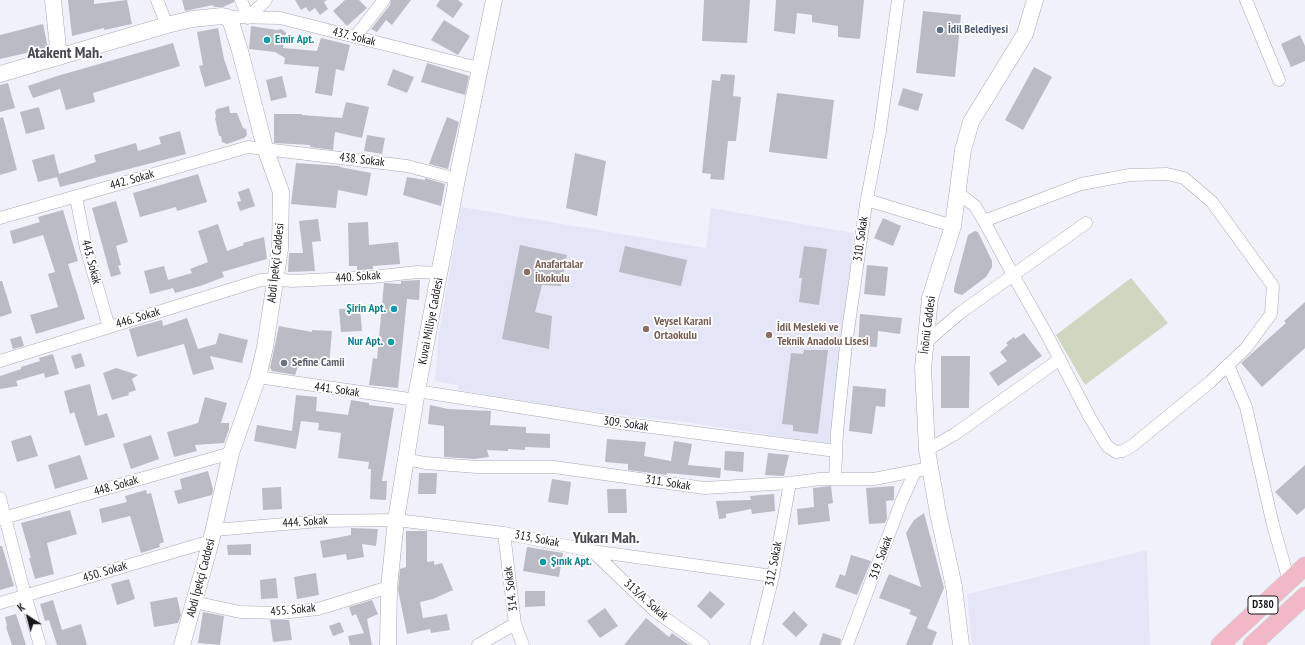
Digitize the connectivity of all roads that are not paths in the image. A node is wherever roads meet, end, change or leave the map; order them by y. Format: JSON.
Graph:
{"nodes":[{"id":1,"x":53,"y":0,"type":"edge"},
{"id":2,"x":157,"y":0,"type":"edge"},
{"id":3,"x":241,"y":0,"type":"edge"},
{"id":4,"x":266,"y":0,"type":"edge"},
{"id":5,"x":384,"y":0,"type":"edge"},
{"id":6,"x":494,"y":0,"type":"edge"},
{"id":7,"x":898,"y":0,"type":"edge"},
{"id":8,"x":1035,"y":0,"type":"edge"},
{"id":9,"x":1246,"y":0,"type":"edge"},
{"id":10,"x":227,"y":18,"type":"junction"},
{"id":11,"x":248,"y":18,"type":"junction"},
{"id":12,"x":167,"y":25,"type":"junction"},
{"id":13,"x":355,"y":37,"type":"junction"},
{"id":14,"x":59,"y":57,"type":"junction"},
{"id":15,"x":479,"y":68,"type":"junction"},
{"id":16,"x":0,"y":74,"type":"edge"},
{"id":17,"x":1279,"y":80,"type":"dead end"},
{"id":18,"x":265,"y":148,"type":"junction"},
{"id":19,"x":457,"y":179,"type":"junction"},
{"id":20,"x":957,"y":192,"type":"junction"},
{"id":21,"x":76,"y":197,"type":"junction"},
{"id":22,"x":867,"y":200,"type":"junction"},
{"id":23,"x":0,"y":218,"type":"edge"},
{"id":24,"x":984,"y":221,"type":"junction"},
{"id":25,"x":1086,"y":223,"type":"dead end"},
{"id":26,"x":953,"y":226,"type":"junction"},
{"id":27,"x":440,"y":273,"type":"junction"},
{"id":28,"x":1013,"y":275,"type":"junction"},
{"id":29,"x":276,"y":279,"type":"junction"},
{"id":30,"x":109,"y":327,"type":"junction"},
{"id":31,"x":925,"y":343,"type":"junction"},
{"id":32,"x":1060,"y":359,"type":"junction"},
{"id":33,"x":0,"y":361,"type":"edge"},
{"id":34,"x":1228,"y":365,"type":"junction"},
{"id":35,"x":258,"y":377,"type":"junction"},
{"id":36,"x":417,"y":396,"type":"junction"},
{"id":37,"x":926,"y":450,"type":"junction"},
{"id":38,"x":836,"y":451,"type":"junction"},
{"id":39,"x":232,"y":453,"type":"junction"},
{"id":40,"x":406,"y":459,"type":"junction"},
{"id":41,"x":922,"y":470,"type":"junction"},
{"id":42,"x":836,"y":479,"type":"junction"},
{"id":43,"x":790,"y":483,"type":"junction"},
{"id":44,"x":0,"y":498,"type":"edge"},
{"id":45,"x":3,"y":518,"type":"edge"},
{"id":46,"x":396,"y":520,"type":"junction"},
{"id":47,"x":504,"y":533,"type":"junction"},
{"id":48,"x":212,"y":536,"type":"junction"},
{"id":49,"x":592,"y":550,"type":"junction"},
{"id":50,"x":1305,"y":566,"type":"edge"},
{"id":51,"x":773,"y":576,"type":"junction"},
{"id":52,"x":1289,"y":581,"type":"junction"},
{"id":53,"x":389,"y":587,"type":"junction"},
{"id":54,"x":25,"y":595,"type":"junction"},
{"id":55,"x":1305,"y":596,"type":"edge"},
{"id":56,"x":194,"y":602,"type":"junction"},
{"id":57,"x":0,"y":603,"type":"edge"},
{"id":58,"x":515,"y":624,"type":"junction"},
{"id":59,"x":40,"y":645,"type":"edge"},
{"id":60,"x":182,"y":645,"type":"edge"},
{"id":61,"x":388,"y":645,"type":"edge"},
{"id":62,"x":478,"y":645,"type":"edge"},
{"id":63,"x":522,"y":645,"type":"edge"},
{"id":64,"x":703,"y":645,"type":"edge"},
{"id":65,"x":756,"y":645,"type":"edge"},
{"id":66,"x":847,"y":645,"type":"edge"},
{"id":67,"x":961,"y":645,"type":"edge"},
{"id":68,"x":1220,"y":645,"type":"edge"},
{"id":69,"x":1252,"y":645,"type":"edge"}],
"edges":[{"from":1,"to":14,"type":"street"},
{"from":2,"to":12,"type":"street"},
{"from":3,"to":11,"type":"street"},
{"from":4,"to":11,"type":"street"},
{"from":5,"to":13,"type":"street"},
{"from":6,"to":15,"type":"street","name":"Kuvai Milliye Caddesi"},
{"from":7,"to":22,"type":"street","name":"310. Sokak"},
{"from":8,"to":20,"type":"street","name":"İnönü Caddesi"},
{"from":9,"to":17,"type":"street"},
{"from":10,"to":11,"type":"street","name":"437. Sokak"},
{"from":10,"to":12,"type":"street"},
{"from":10,"to":18,"type":"street","name":"Abdi İpekçi Caddesi"},
{"from":11,"to":13,"type":"street","name":"437. Sokak"},
{"from":12,"to":14,"type":"street"},
{"from":13,"to":15,"type":"street","name":"437. Sokak"},
{"from":14,"to":16,"type":"street"},
{"from":15,"to":19,"type":"street","name":"Kuvai Milliye Caddesi"},
{"from":18,"to":19,"type":"street","name":"438. Sokak"},
{"from":18,"to":21,"type":"street","name":"442. Sokak"},
{"from":18,"to":29,"type":"street","name":"Abdi İpekçi Caddesi"},
{"from":19,"to":27,"type":"street","name":"Kuvai Milliye Caddesi"},
{"from":20,"to":24,"type":"street"},
{"from":20,"to":26,"type":"street","name":"İnönü Caddesi"},
{"from":21,"to":23,"type":"street","name":"442. Sokak"},
{"from":21,"to":30,"type":"street","name":"443. Sokak"},
{"from":22,"to":26,"type":"street"},
{"from":22,"to":38,"type":"street","name":"310. Sokak"},
{"from":24,"to":28,"type":"street"},
{"from":24,"to":34,"type":"street"},
{"from":25,"to":28,"type":"street"},
{"from":26,"to":31,"type":"street","name":"İnönü Caddesi"},
{"from":27,"to":29,"type":"street","name":"440. Sokak"},
{"from":27,"to":36,"type":"street","name":"Kuvai Milliye Caddesi"},
{"from":28,"to":31,"type":"street"},
{"from":28,"to":32,"type":"street"},
{"from":29,"to":30,"type":"street","name":"446. Sokak"},
{"from":29,"to":35,"type":"street","name":"Abdi İpekçi Caddesi"},
{"from":30,"to":33,"type":"street","name":"446. Sokak"},
{"from":31,"to":37,"type":"street","name":"İnönü Caddesi"},
{"from":32,"to":34,"type":"street"},
{"from":32,"to":37,"type":"street"},
{"from":34,"to":52,"type":"street"},
{"from":35,"to":36,"type":"street","name":"441. Sokak"},
{"from":35,"to":39,"type":"street","name":"Abdi İpekçi Caddesi"},
{"from":36,"to":38,"type":"street","name":"309. Sokak"},
{"from":36,"to":40,"type":"street","name":"Kuvai Milliye Caddesi"},
{"from":37,"to":41,"type":"street","name":"İnönü Caddesi"},
{"from":38,"to":42,"type":"street","name":"310. Sokak"},
{"from":39,"to":45,"type":"street","name":"448. Sokak"},
{"from":39,"to":48,"type":"street","name":"Abdi İpekçi Caddesi"},
{"from":40,"to":43,"type":"street","name":"311. Sokak"},
{"from":40,"to":46,"type":"street","name":"Kuvai Milliye Caddesi"},
{"from":41,"to":42,"type":"street","name":"311. Sokak"},
{"from":41,"to":66,"type":"street","name":"319. Sokak"},
{"from":41,"to":67,"type":"street","name":"İnönü Caddesi"},
{"from":42,"to":43,"type":"street","name":"311. Sokak"},
{"from":43,"to":51,"type":"street","name":"312. Sokak"},
{"from":44,"to":45,"type":"street"},
{"from":45,"to":54,"type":"street"},
{"from":46,"to":47,"type":"street","name":"313. Sokak"},
{"from":46,"to":48,"type":"street","name":"444. Sokak"},
{"from":46,"to":53,"type":"street","name":"Kuvai Milliye Caddesi"},
{"from":47,"to":49,"type":"street","name":"313. Sokak"},
{"from":47,"to":58,"type":"street","name":"314. Sokak"},
{"from":48,"to":54,"type":"street","name":"450. Sokak"},
{"from":48,"to":56,"type":"street","name":"Abdi İpekçi Caddesi"},
{"from":49,"to":51,"type":"street","name":"313. Sokak"},
{"from":49,"to":64,"type":"street","name":"313/A. Sokak"},
{"from":50,"to":52,"type":"main road","number":"D380"},
{"from":51,"to":65,"type":"street","name":"312. Sokak"},
{"from":52,"to":68,"type":"main road","number":"D380"},
{"from":53,"to":56,"type":"street","name":"455. Sokak"},
{"from":53,"to":61,"type":"street","name":"Kuvai Milliye Caddesi"},
{"from":54,"to":57,"type":"street","name":"450. Sokak"},
{"from":54,"to":59,"type":"street"},
{"from":55,"to":69,"type":"main road","number":"D380"},
{"from":56,"to":60,"type":"street","name":"Abdi İpekçi Caddesi"},
{"from":58,"to":62,"type":"street"},
{"from":58,"to":63,"type":"street","name":"314. Sokak"}]}
